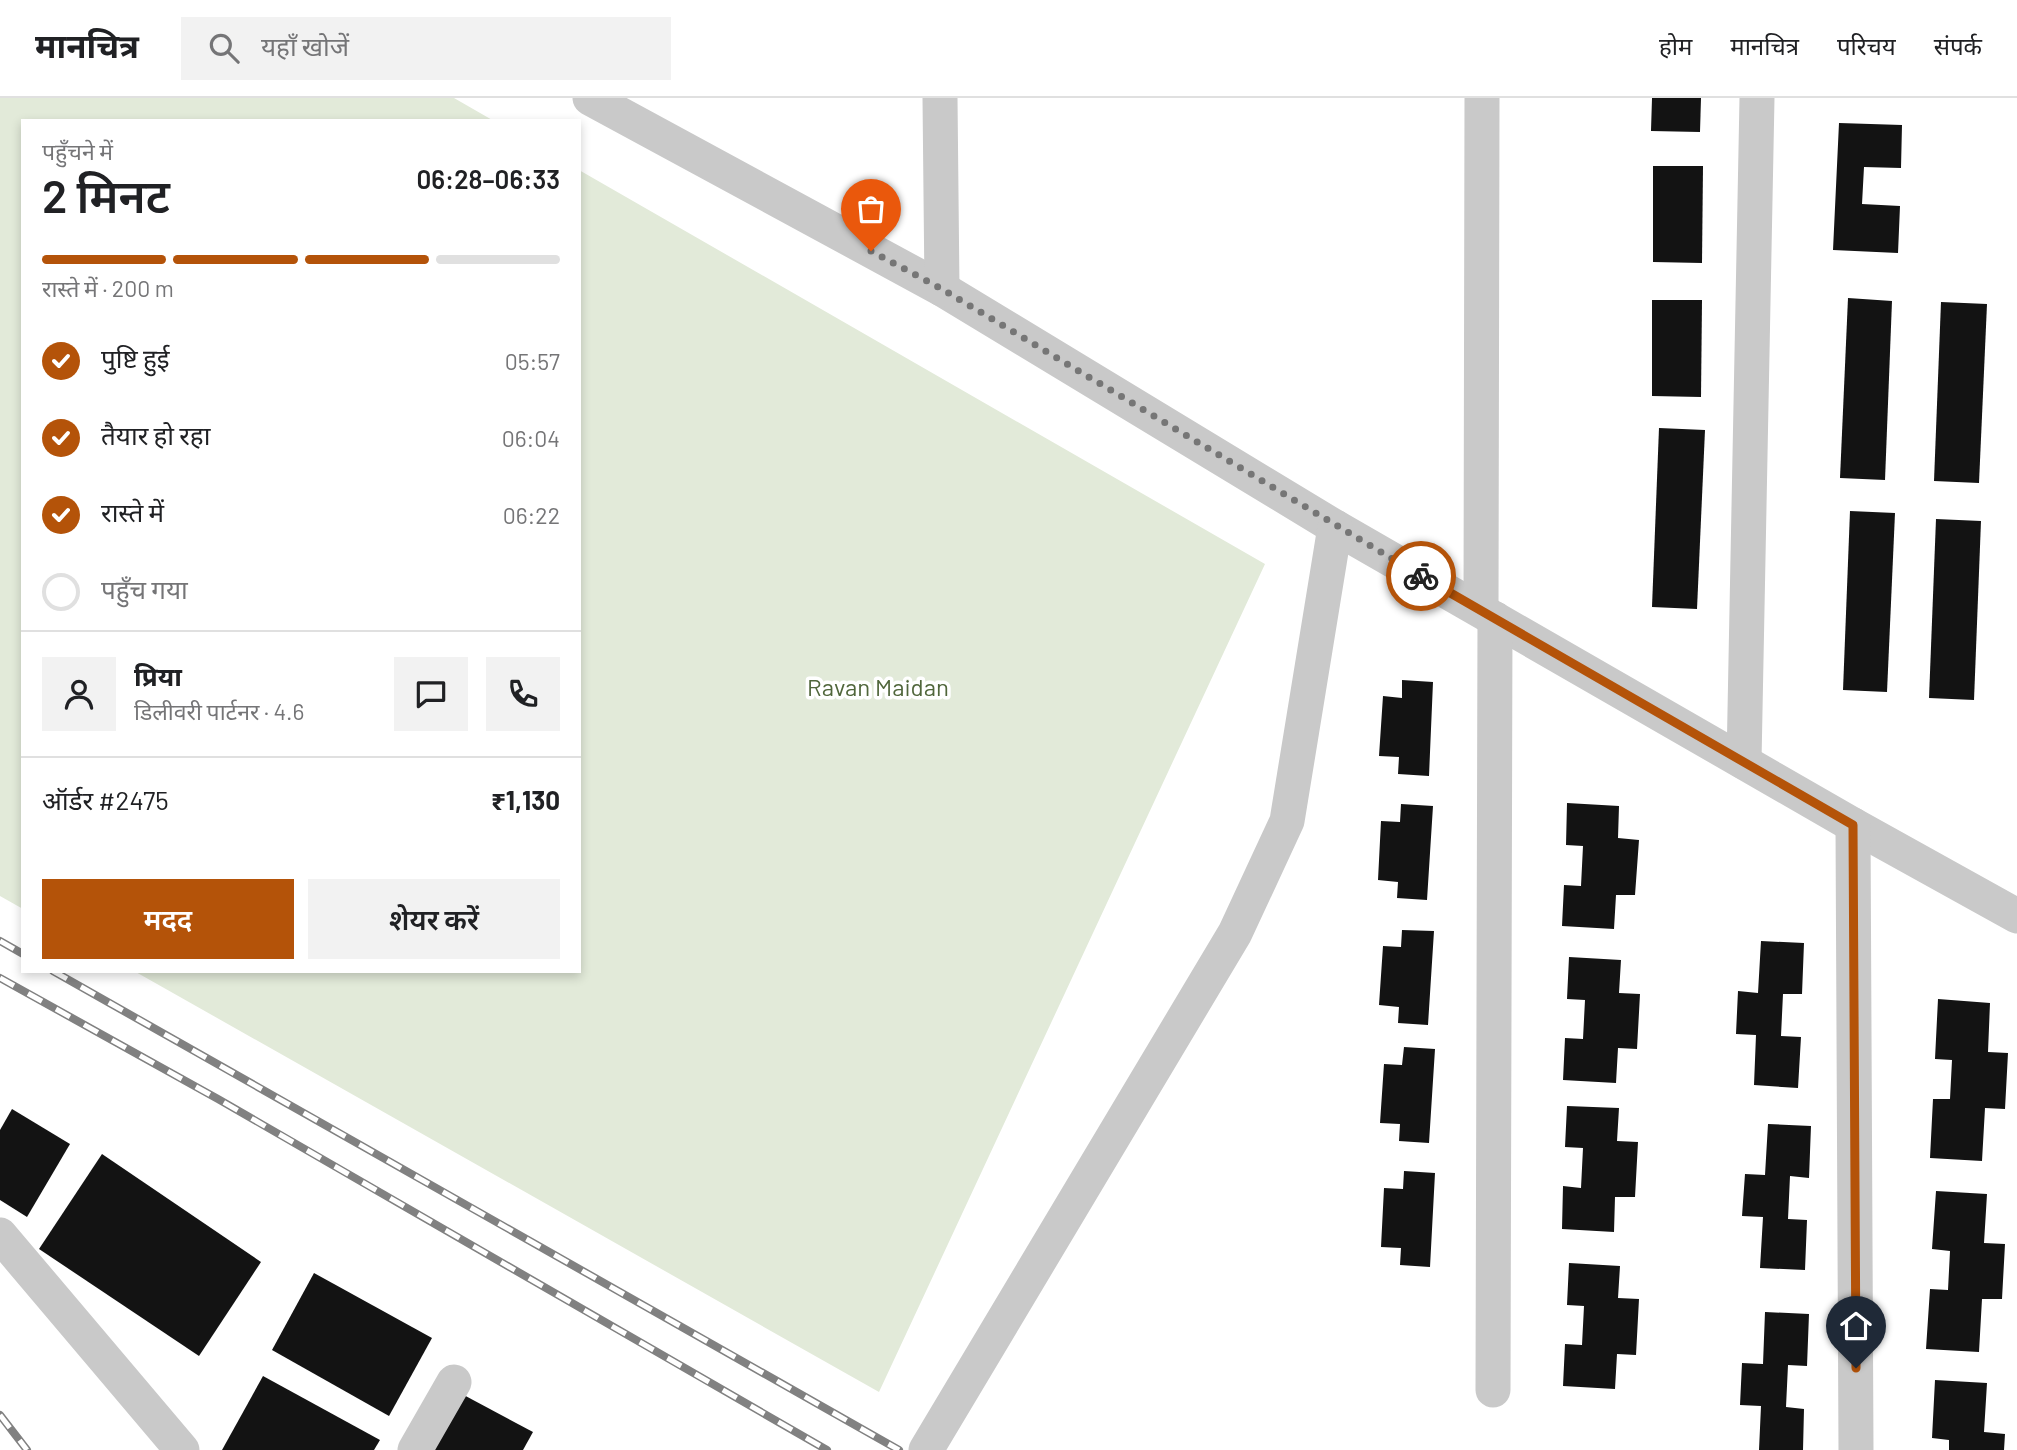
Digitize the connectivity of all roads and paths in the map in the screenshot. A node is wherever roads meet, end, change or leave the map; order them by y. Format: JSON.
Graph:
{"nodes":[{"id":1,"x":590,"y":98,"type":"edge"},
{"id":2,"x":940,"y":98,"type":"edge"},
{"id":3,"x":1482,"y":98,"type":"edge"},
{"id":4,"x":1757,"y":98,"type":"edge"},
{"id":5,"x":942,"y":289,"type":"junction"},
{"id":6,"x":1335,"y":527,"type":"junction"},
{"id":7,"x":1488,"y":615,"type":"junction"},
{"id":8,"x":1744,"y":762,"type":"junction"},
{"id":9,"x":1853,"y":825,"type":"junction"},
{"id":10,"x":2017,"y":916,"type":"edge"},
{"id":11,"x":0,"y":1235,"type":"edge"},
{"id":12,"x":454,"y":1382,"type":"dead end"},
{"id":13,"x":1493,"y":1390,"type":"dead end"},
{"id":14,"x":182,"y":1450,"type":"edge"},
{"id":15,"x":415,"y":1450,"type":"edge"},
{"id":16,"x":926,"y":1450,"type":"edge"},
{"id":17,"x":1856,"y":1450,"type":"edge"}],
"edges":[{"from":1,"to":5,"type":"street"},
{"from":2,"to":5,"type":"street"},
{"from":3,"to":7,"type":"street"},
{"from":4,"to":8,"type":"street"},
{"from":5,"to":6,"type":"street"},
{"from":6,"to":7,"type":"street"},
{"from":6,"to":16,"type":"street"},
{"from":7,"to":8,"type":"street"},
{"from":7,"to":13,"type":"street"},
{"from":8,"to":9,"type":"street"},
{"from":9,"to":10,"type":"street"},
{"from":9,"to":17,"type":"street"},
{"from":11,"to":14,"type":"street"},
{"from":12,"to":15,"type":"street"}]}
